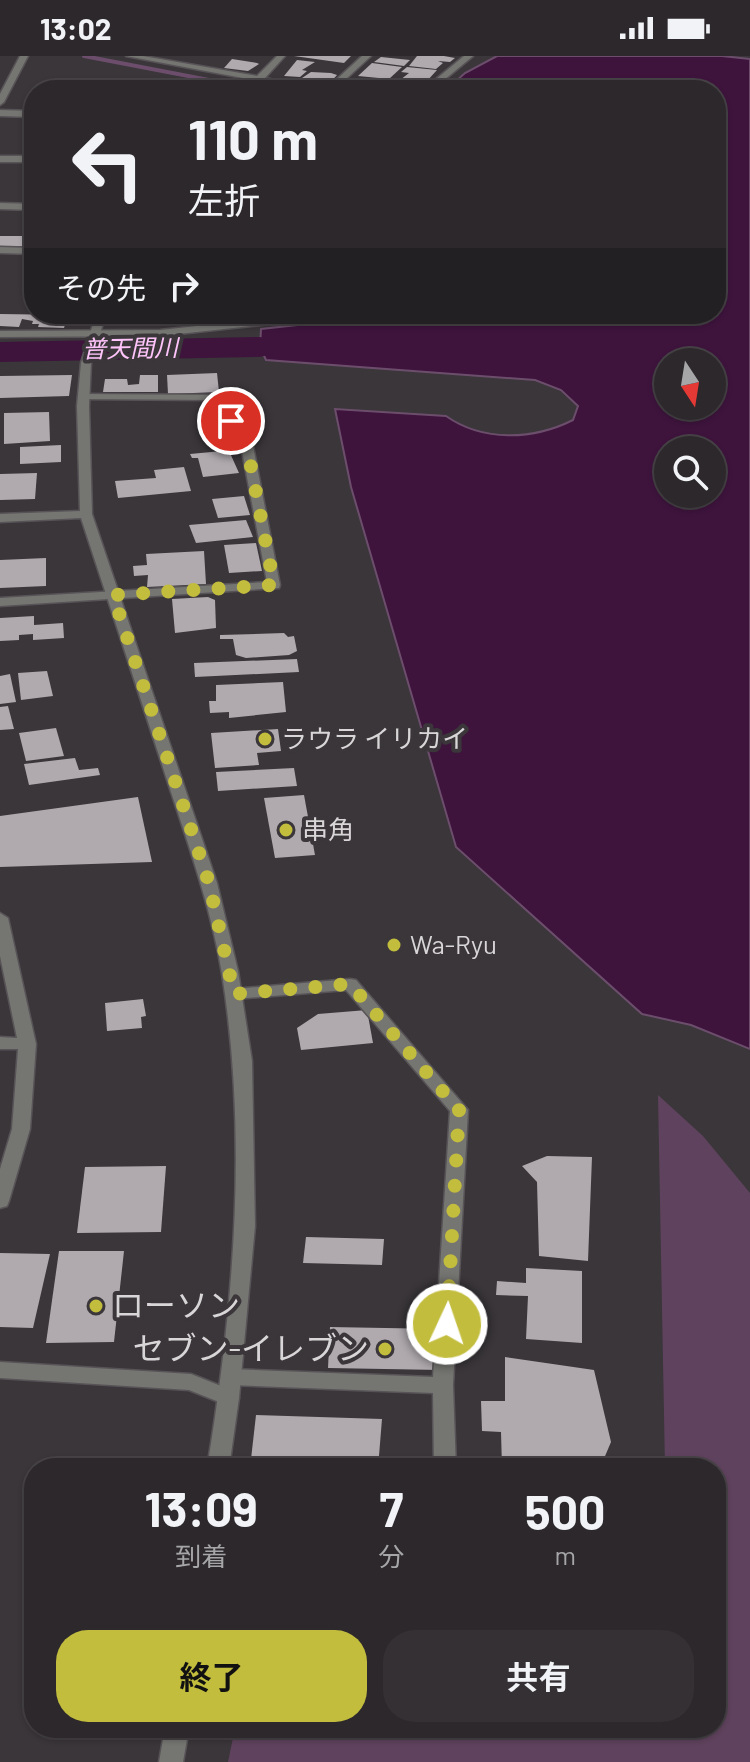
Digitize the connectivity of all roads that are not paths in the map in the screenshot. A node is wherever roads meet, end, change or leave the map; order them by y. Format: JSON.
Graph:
{"nodes":[{"id":1,"x":24,"y":56,"type":"edge"},
{"id":2,"x":130,"y":56,"type":"edge"},
{"id":3,"x":189,"y":56,"type":"edge"},
{"id":4,"x":281,"y":56,"type":"edge"},
{"id":5,"x":367,"y":56,"type":"edge"},
{"id":6,"x":469,"y":56,"type":"edge"},
{"id":7,"x":179,"y":64,"type":"junction"},
{"id":8,"x":0,"y":73,"type":"edge"},
{"id":9,"x":15,"y":73,"type":"junction"},
{"id":10,"x":259,"y":79,"type":"junction"},
{"id":11,"x":265,"y":80,"type":"edge"},
{"id":12,"x":340,"y":80,"type":"edge"},
{"id":13,"x":439,"y":80,"type":"edge"},
{"id":14,"x":0,"y":102,"type":"edge"},
{"id":15,"x":0,"y":113,"type":"edge"},
{"id":16,"x":24,"y":114,"type":"edge"},
{"id":17,"x":0,"y":159,"type":"edge"},
{"id":18,"x":24,"y":159,"type":"edge"},
{"id":19,"x":0,"y":206,"type":"edge"},
{"id":20,"x":24,"y":207,"type":"edge"},
{"id":21,"x":0,"y":250,"type":"edge"},
{"id":22,"x":24,"y":251,"type":"edge"},
{"id":23,"x":97,"y":324,"type":"edge"},
{"id":24,"x":242,"y":324,"type":"edge"},
{"id":25,"x":0,"y":334,"type":"edge"},
{"id":26,"x":93,"y":335,"type":"junction"},
{"id":27,"x":84,"y":397,"type":"junction"},
{"id":28,"x":86,"y":514,"type":"junction"},
{"id":29,"x":0,"y":518,"type":"edge"},
{"id":30,"x":113,"y":595,"type":"junction"},
{"id":31,"x":0,"y":602,"type":"edge"},
{"id":32,"x":0,"y":918,"type":"edge"},
{"id":33,"x":234,"y":994,"type":"junction"},
{"id":34,"x":0,"y":1043,"type":"edge"},
{"id":35,"x":27,"y":1044,"type":"junction"},
{"id":36,"x":2,"y":1188,"type":"edge"},
{"id":37,"x":0,"y":1370,"type":"edge"},
{"id":38,"x":443,"y":1385,"type":"junction"},
{"id":39,"x":230,"y":1388,"type":"junction"},
{"id":40,"x":220,"y":1458,"type":"edge"},
{"id":41,"x":445,"y":1458,"type":"edge"},
{"id":42,"x":175,"y":1738,"type":"edge"},
{"id":43,"x":171,"y":1762,"type":"edge"}],
"edges":[{"from":1,"to":9,"type":"street"},
{"from":2,"to":7,"type":"street"},
{"from":3,"to":7,"type":"street"},
{"from":4,"to":10,"type":"street"},
{"from":5,"to":12,"type":"street"},
{"from":6,"to":13,"type":"street"},
{"from":7,"to":10,"type":"street"},
{"from":8,"to":9,"type":"street"},
{"from":9,"to":14,"type":"street"},
{"from":10,"to":11,"type":"street"},
{"from":15,"to":16,"type":"street"},
{"from":17,"to":18,"type":"street"},
{"from":19,"to":20,"type":"street"},
{"from":21,"to":22,"type":"street"},
{"from":23,"to":26,"type":"street"},
{"from":24,"to":26,"type":"street"},
{"from":25,"to":26,"type":"street"},
{"from":26,"to":27,"type":"street"},
{"from":27,"to":28,"type":"street"},
{"from":27,"to":30,"type":"street"},
{"from":28,"to":29,"type":"street"},
{"from":28,"to":30,"type":"street"},
{"from":30,"to":31,"type":"street"},
{"from":30,"to":33,"type":"street"},
{"from":32,"to":35,"type":"street"},
{"from":33,"to":38,"type":"street"},
{"from":33,"to":39,"type":"street"},
{"from":34,"to":35,"type":"street"},
{"from":35,"to":36,"type":"street"},
{"from":37,"to":39,"type":"street"},
{"from":38,"to":39,"type":"street"},
{"from":38,"to":41,"type":"street"},
{"from":39,"to":40,"type":"street"},
{"from":42,"to":43,"type":"street"}]}
